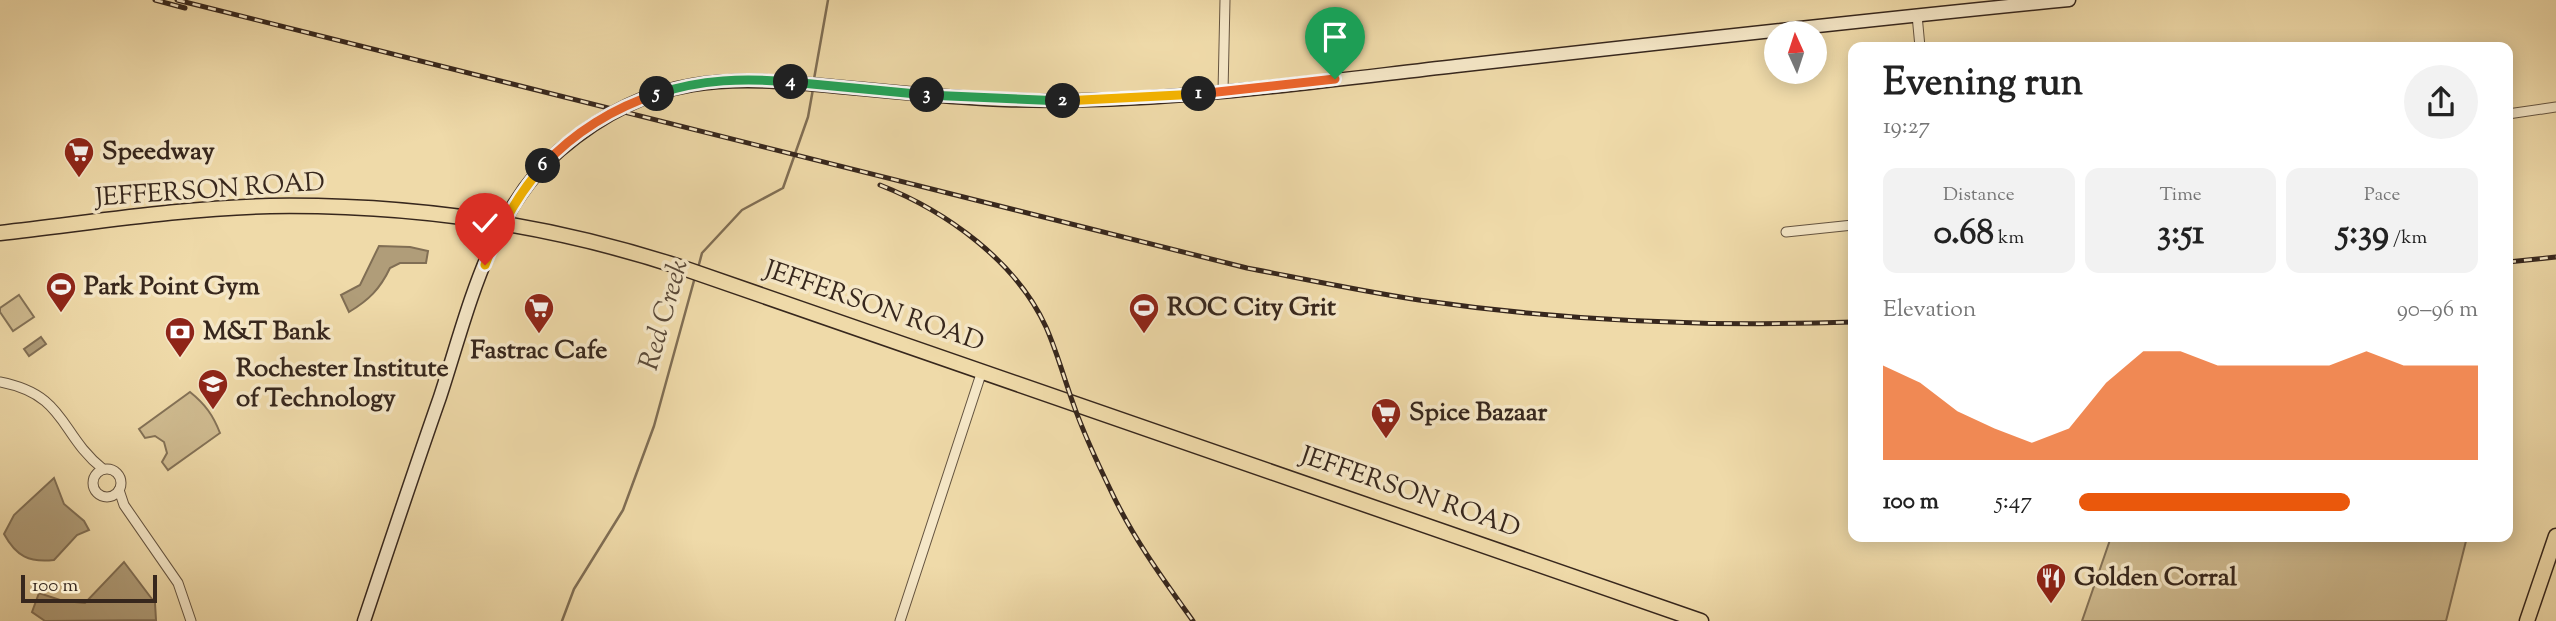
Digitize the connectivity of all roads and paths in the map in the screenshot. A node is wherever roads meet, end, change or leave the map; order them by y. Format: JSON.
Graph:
{"nodes":[{"id":1,"x":1225,"y":0,"type":"edge"},
{"id":2,"x":2070,"y":0,"type":"edge"},
{"id":3,"x":1917,"y":15,"type":"junction"},
{"id":4,"x":1920,"y":42,"type":"edge"},
{"id":5,"x":1223,"y":92,"type":"junction"},
{"id":6,"x":2556,"y":107,"type":"edge"},
{"id":7,"x":2513,"y":113,"type":"edge"},
{"id":8,"x":503,"y":223,"type":"junction"},
{"id":9,"x":1848,"y":226,"type":"edge"},
{"id":10,"x":1786,"y":232,"type":"dead end"},
{"id":11,"x":0,"y":233,"type":"edge"},
{"id":12,"x":982,"y":371,"type":"junction"},
{"id":13,"x":0,"y":382,"type":"edge"},
{"id":14,"x":99,"y":472,"type":"junction"},
{"id":15,"x":119,"y":490,"type":"junction"},
{"id":16,"x":110,"y":497,"type":"junction"},
{"id":17,"x":124,"y":505,"type":"junction"},
{"id":18,"x":2556,"y":536,"type":"edge"},
{"id":19,"x":191,"y":621,"type":"edge"},
{"id":20,"x":364,"y":621,"type":"edge"},
{"id":21,"x":900,"y":621,"type":"edge"},
{"id":22,"x":1700,"y":621,"type":"edge"},
{"id":23,"x":2527,"y":621,"type":"edge"}],
"edges":[{"from":1,"to":5,"type":"street"},
{"from":2,"to":3,"type":"street"},
{"from":3,"to":4,"type":"street"},
{"from":3,"to":5,"type":"street"},
{"from":5,"to":8,"type":"street"},
{"from":6,"to":7,"type":"street"},
{"from":8,"to":11,"type":"main road","name":"JEFFERSON ROAD"},
{"from":8,"to":12,"type":"main road","name":"JEFFERSON ROAD"},
{"from":8,"to":20,"type":"street"},
{"from":9,"to":10,"type":"street"},
{"from":12,"to":21,"type":"street"},
{"from":12,"to":22,"type":"main road","name":"JEFFERSON ROAD"},
{"from":13,"to":14,"type":"street"},
{"from":14,"to":15,"type":"street"},
{"from":14,"to":16,"type":"street"},
{"from":15,"to":16,"type":"street"},
{"from":15,"to":17,"type":"street"},
{"from":16,"to":17,"type":"street"},
{"from":17,"to":19,"type":"street"},
{"from":18,"to":23,"type":"main road"}]}
